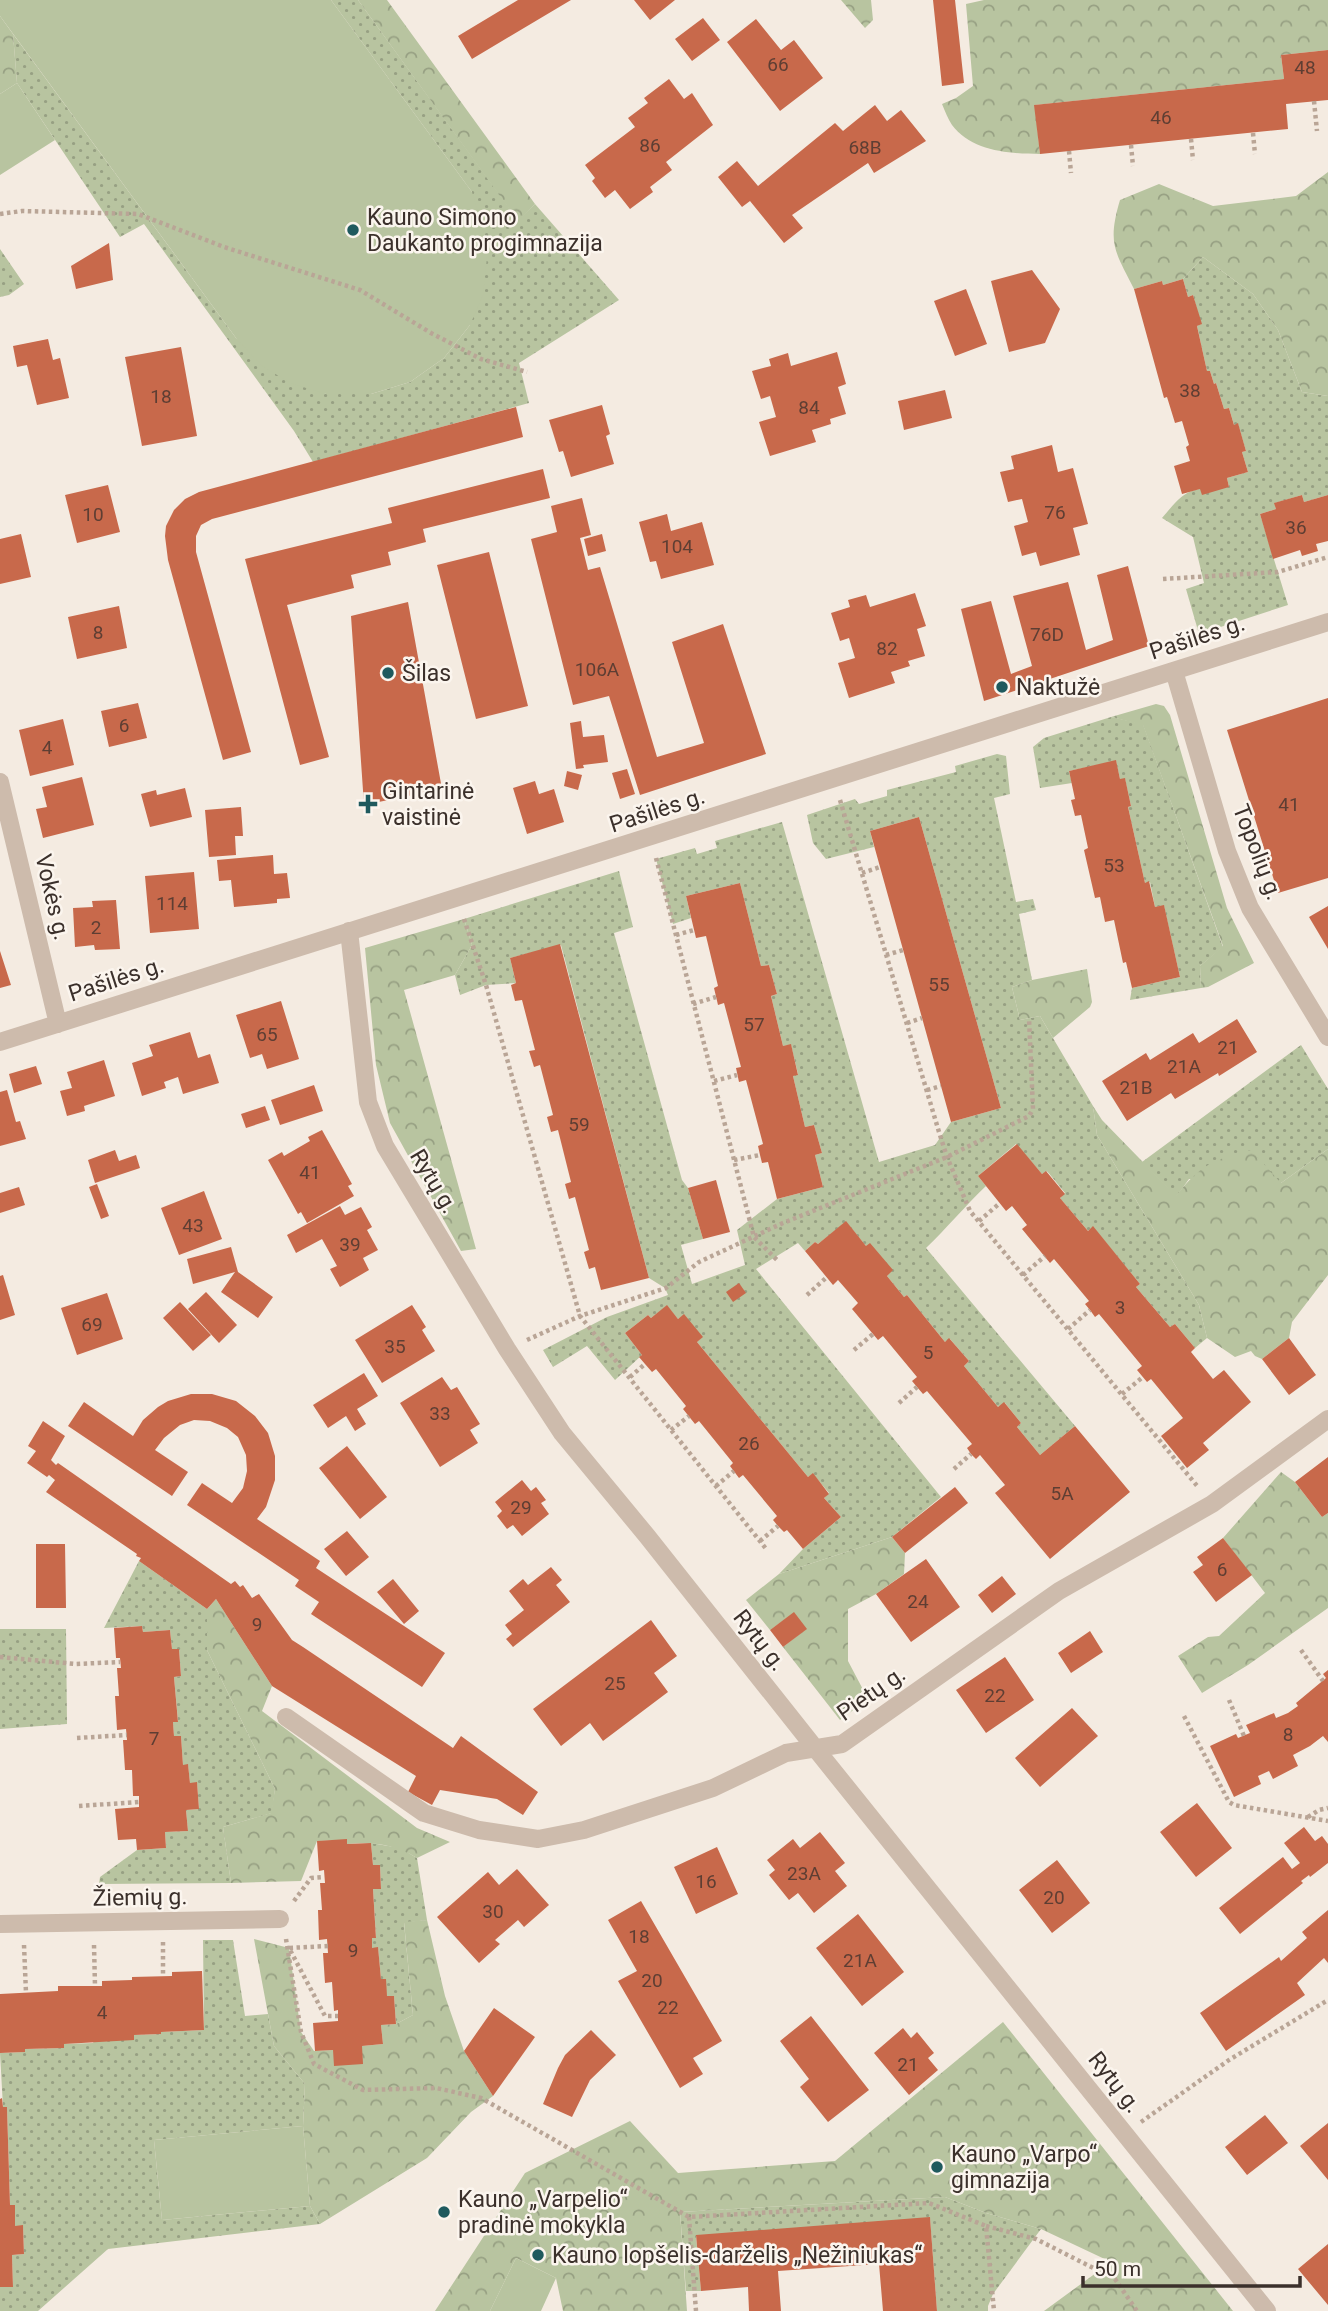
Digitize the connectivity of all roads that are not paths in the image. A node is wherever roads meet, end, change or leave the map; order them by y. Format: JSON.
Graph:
{"nodes":[{"id":1,"x":1328,"y":622,"type":"edge"},
{"id":2,"x":1174,"y":671,"type":"junction"},
{"id":3,"x":0,"y":782,"type":"edge"},
{"id":4,"x":349,"y":931,"type":"junction"},
{"id":5,"x":58,"y":1024,"type":"junction"},
{"id":6,"x":1328,"y":1037,"type":"edge"},
{"id":7,"x":0,"y":1042,"type":"edge"},
{"id":8,"x":1328,"y":1419,"type":"edge"},
{"id":9,"x":286,"y":1717,"type":"dead end"},
{"id":10,"x":815,"y":1748,"type":"junction"},
{"id":11,"x":280,"y":1919,"type":"road end"},
{"id":12,"x":0,"y":1924,"type":"edge"},
{"id":13,"x":1268,"y":2311,"type":"edge"}],
"edges":[{"from":1,"to":2,"type":"street","name":"Pašilės g."},
{"from":2,"to":4,"type":"street","name":"Pašilės g."},
{"from":2,"to":6,"type":"street","name":"Topolių g."},
{"from":3,"to":5,"type":"street","name":"Vokės g."},
{"from":4,"to":5,"type":"street","name":"Pašilės g."},
{"from":4,"to":10,"type":"street","name":"Rytų g."},
{"from":5,"to":7,"type":"street","name":"Pašilės g."},
{"from":8,"to":10,"type":"street","name":"Pietų g."},
{"from":9,"to":10,"type":"street","name":"Pietų g."},
{"from":10,"to":13,"type":"street","name":"Rytų g."},
{"from":11,"to":12,"type":"street","name":"Žiemių g."}]}
